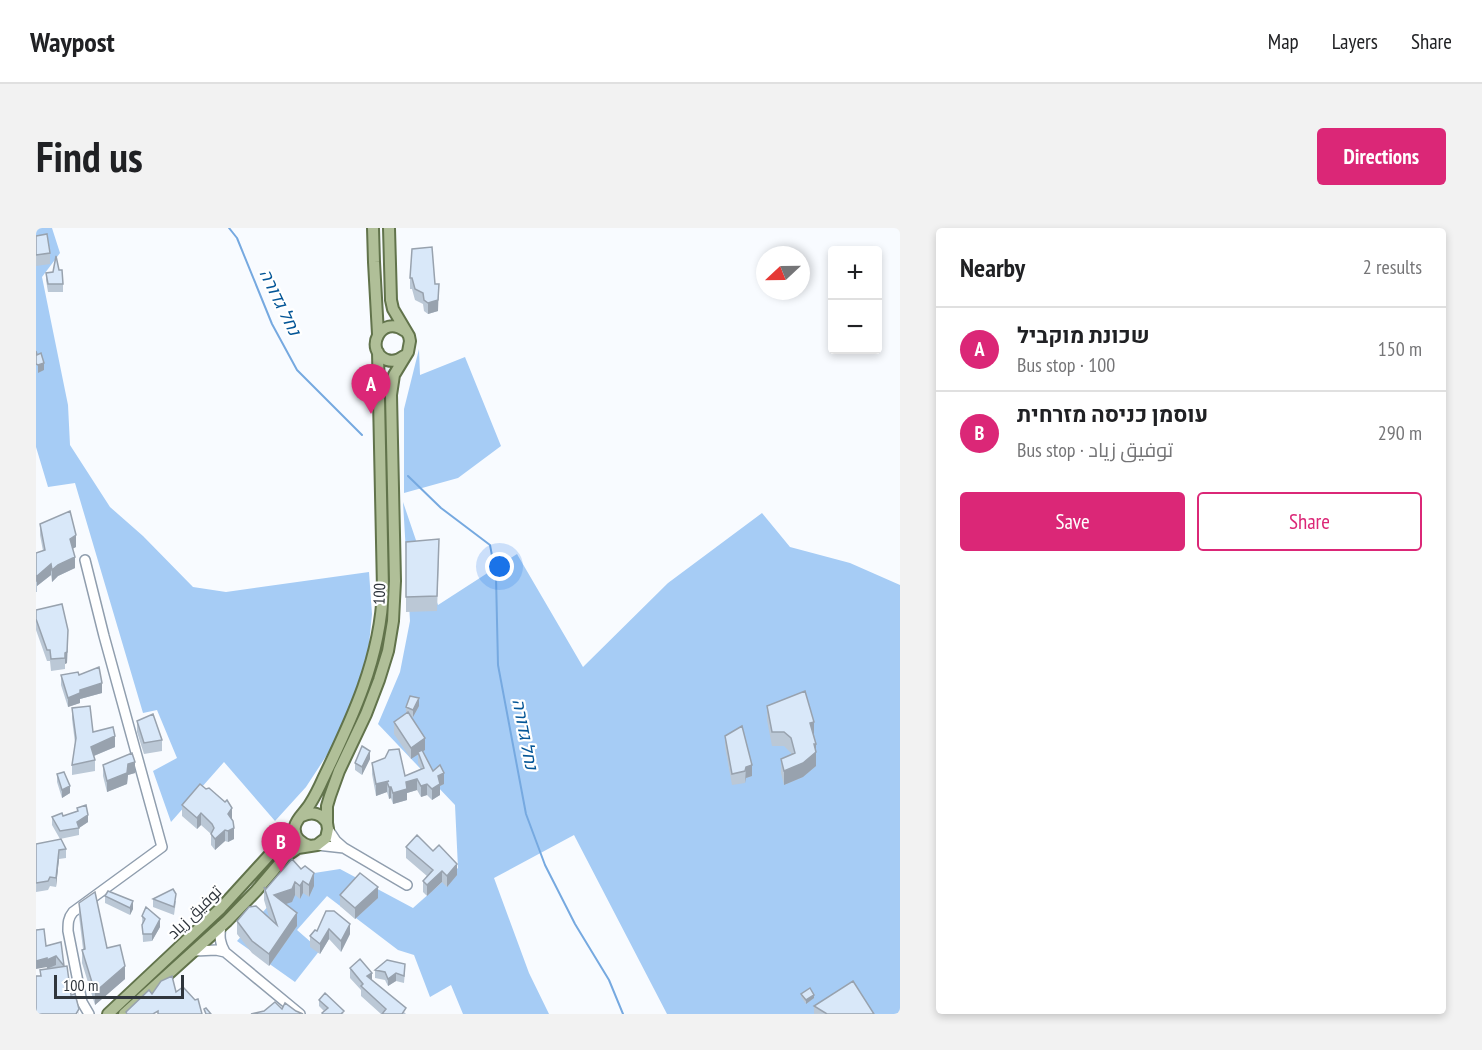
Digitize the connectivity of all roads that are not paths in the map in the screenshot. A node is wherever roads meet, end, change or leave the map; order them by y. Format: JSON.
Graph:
{"nodes":[{"id":1,"x":373,"y":228,"type":"edge"},
{"id":2,"x":389,"y":228,"type":"edge"},
{"id":3,"x":405,"y":332,"type":"junction"},
{"id":4,"x":378,"y":334,"type":"junction"},
{"id":5,"x":378,"y":352,"type":"junction"},
{"id":6,"x":405,"y":356,"type":"junction"},
{"id":7,"x":86,"y":561,"type":"dead end"},
{"id":8,"x":302,"y":816,"type":"junction"},
{"id":9,"x":327,"y":826,"type":"junction"},
{"id":10,"x":295,"y":827,"type":"junction"},
{"id":11,"x":314,"y":846,"type":"junction"},
{"id":12,"x":344,"y":848,"type":"junction"},
{"id":13,"x":407,"y":885,"type":"dead end"},
{"id":14,"x":221,"y":926,"type":"junction"},
{"id":15,"x":195,"y":951,"type":"junction"},
{"id":16,"x":225,"y":952,"type":"junction"},
{"id":17,"x":89,"y":1014,"type":"edge"},
{"id":18,"x":108,"y":1014,"type":"edge"},
{"id":19,"x":124,"y":1014,"type":"edge"},
{"id":20,"x":300,"y":1014,"type":"edge"}],
"edges":[{"from":1,"to":4,"type":"main road"},
{"from":2,"to":3,"type":"main road"},
{"from":3,"to":4,"type":"main road"},
{"from":3,"to":6,"type":"main road"},
{"from":4,"to":5,"type":"main road"},
{"from":5,"to":6,"type":"main road"},
{"from":5,"to":8,"type":"main road","name":"100"},
{"from":6,"to":9,"type":"main road","name":"100"},
{"from":7,"to":17,"type":"street"},
{"from":8,"to":9,"type":"main road"},
{"from":8,"to":10,"type":"main road"},
{"from":9,"to":11,"type":"main road"},
{"from":9,"to":12,"type":"street"},
{"from":10,"to":11,"type":"main road"},
{"from":10,"to":18,"type":"main road","name":"توفيق زياد"},
{"from":11,"to":12,"type":"street"},
{"from":11,"to":14,"type":"main road","name":"توفيق زياد"},
{"from":12,"to":13,"type":"street"},
{"from":14,"to":15,"type":"main road","name":"توفيق زياد"},
{"from":14,"to":16,"type":"street"},
{"from":15,"to":16,"type":"street"},
{"from":15,"to":19,"type":"main road","name":"توفيق زياد"},
{"from":16,"to":20,"type":"street"}]}
